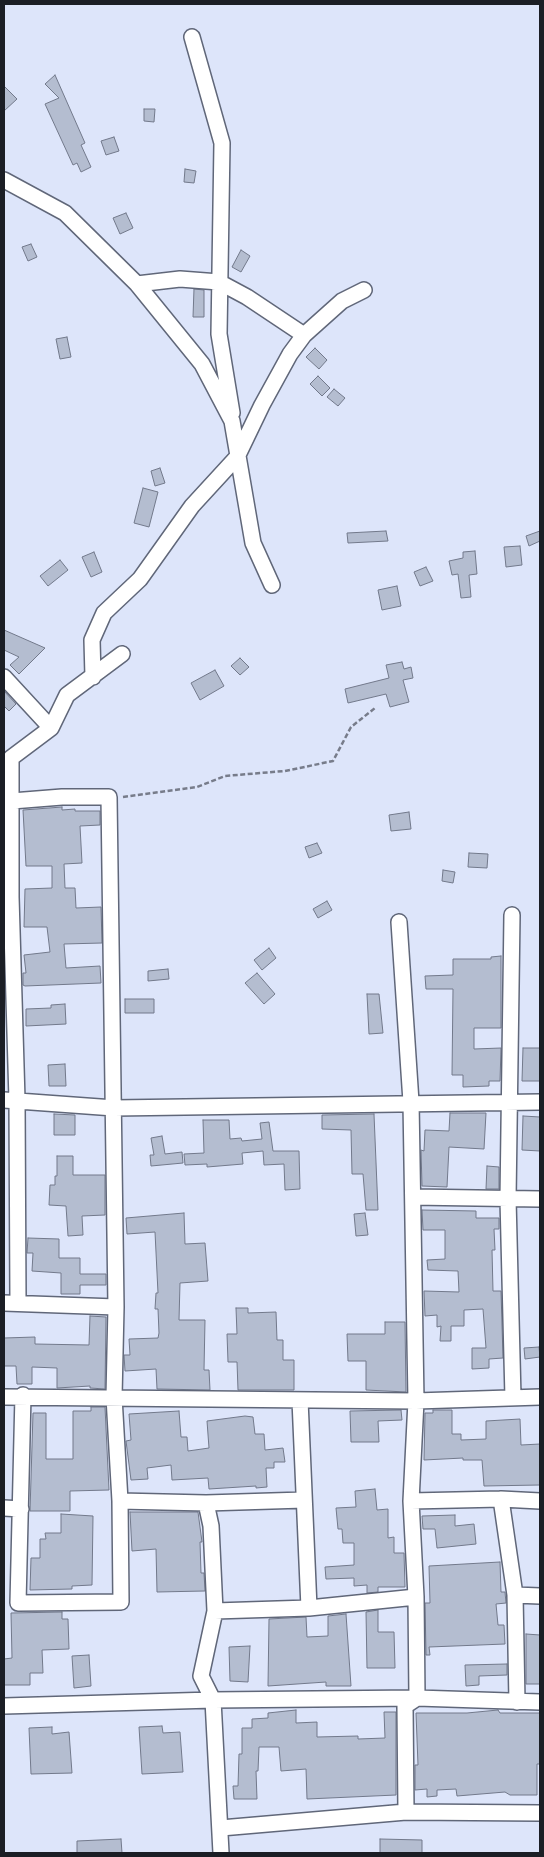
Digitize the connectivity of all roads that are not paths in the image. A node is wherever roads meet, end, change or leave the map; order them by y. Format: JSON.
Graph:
{"nodes":[{"id":1,"x":192,"y":37,"type":"dead end"},
{"id":2,"x":4,"y":180,"type":"edge"},
{"id":3,"x":219,"y":282,"type":"junction"},
{"id":4,"x":137,"y":284,"type":"junction"},
{"id":5,"x":364,"y":290,"type":"dead end"},
{"id":6,"x":304,"y":335,"type":"junction"},
{"id":7,"x":232,"y":420,"type":"junction"},
{"id":8,"x":237,"y":457,"type":"junction"},
{"id":9,"x":272,"y":585,"type":"dead end"},
{"id":10,"x":122,"y":654,"type":"dead end"},
{"id":11,"x":4,"y":677,"type":"edge"},
{"id":12,"x":93,"y":677,"type":"junction"},
{"id":13,"x":51,"y":728,"type":"junction"},
{"id":14,"x":7,"y":764,"type":"edge"},
{"id":15,"x":12,"y":801,"type":"junction"},
{"id":16,"x":7,"y":897,"type":"edge"},
{"id":17,"x":512,"y":915,"type":"dead end"},
{"id":18,"x":399,"y":922,"type":"dead end"},
{"id":19,"x":8,"y":997,"type":"edge"},
{"id":20,"x":10,"y":1100,"type":"edge"},
{"id":21,"x":511,"y":1101,"type":"junction"},
{"id":22,"x":411,"y":1102,"type":"junction"},
{"id":23,"x":540,"y":1102,"type":"edge"},
{"id":24,"x":114,"y":1108,"type":"junction"},
{"id":25,"x":413,"y":1197,"type":"junction"},
{"id":26,"x":508,"y":1199,"type":"junction"},
{"id":27,"x":540,"y":1199,"type":"edge"},
{"id":28,"x":10,"y":1208,"type":"edge"},
{"id":29,"x":11,"y":1303,"type":"edge"},
{"id":30,"x":116,"y":1307,"type":"junction"},
{"id":31,"x":23,"y":1396,"type":"junction"},
{"id":32,"x":4,"y":1397,"type":"edge"},
{"id":33,"x":114,"y":1397,"type":"junction"},
{"id":34,"x":540,"y":1397,"type":"edge"},
{"id":35,"x":513,"y":1398,"type":"junction"},
{"id":36,"x":300,"y":1400,"type":"junction"},
{"id":37,"x":416,"y":1401,"type":"junction"},
{"id":38,"x":501,"y":1499,"type":"junction"},
{"id":39,"x":304,"y":1500,"type":"junction"},
{"id":40,"x":120,"y":1501,"type":"junction"},
{"id":41,"x":540,"y":1501,"type":"edge"},
{"id":42,"x":411,"y":1502,"type":"junction"},
{"id":43,"x":206,"y":1503,"type":"junction"},
{"id":44,"x":4,"y":1508,"type":"edge"},
{"id":45,"x":21,"y":1509,"type":"junction"},
{"id":46,"x":515,"y":1595,"type":"junction"},
{"id":47,"x":540,"y":1596,"type":"edge"},
{"id":48,"x":416,"y":1597,"type":"junction"},
{"id":49,"x":309,"y":1608,"type":"junction"},
{"id":50,"x":215,"y":1611,"type":"junction"},
{"id":51,"x":417,"y":1698,"type":"junction"},
{"id":52,"x":213,"y":1700,"type":"junction"},
{"id":53,"x":517,"y":1702,"type":"junction"},
{"id":54,"x":540,"y":1702,"type":"edge"},
{"id":55,"x":4,"y":1706,"type":"edge"},
{"id":56,"x":406,"y":1812,"type":"junction"},
{"id":57,"x":540,"y":1813,"type":"edge"},
{"id":58,"x":221,"y":1828,"type":"junction"},
{"id":59,"x":221,"y":1853,"type":"edge"}],
"edges":[{"from":1,"to":3,"type":"street"},
{"from":2,"to":4,"type":"street"},
{"from":3,"to":4,"type":"street"},
{"from":3,"to":6,"type":"street"},
{"from":3,"to":7,"type":"street"},
{"from":4,"to":7,"type":"street"},
{"from":5,"to":6,"type":"street"},
{"from":6,"to":8,"type":"street"},
{"from":7,"to":8,"type":"street"},
{"from":8,"to":9,"type":"street"},
{"from":8,"to":12,"type":"street"},
{"from":10,"to":12,"type":"street"},
{"from":11,"to":13,"type":"street"},
{"from":12,"to":13,"type":"street"},
{"from":13,"to":14,"type":"street"},
{"from":14,"to":15,"type":"street"},
{"from":15,"to":16,"type":"street"},
{"from":15,"to":24,"type":"street"},
{"from":16,"to":19,"type":"street"},
{"from":17,"to":21,"type":"street"},
{"from":18,"to":22,"type":"street"},
{"from":19,"to":20,"type":"street"},
{"from":20,"to":24,"type":"street"},
{"from":20,"to":28,"type":"street"},
{"from":21,"to":22,"type":"street"},
{"from":21,"to":23,"type":"street"},
{"from":21,"to":26,"type":"street"},
{"from":22,"to":24,"type":"street"},
{"from":22,"to":25,"type":"street"},
{"from":24,"to":30,"type":"street"},
{"from":25,"to":26,"type":"street"},
{"from":25,"to":37,"type":"street"},
{"from":26,"to":27,"type":"street"},
{"from":26,"to":35,"type":"street"},
{"from":28,"to":29,"type":"street"},
{"from":29,"to":30,"type":"street"},
{"from":30,"to":33,"type":"street"},
{"from":31,"to":32,"type":"street"},
{"from":31,"to":33,"type":"street"},
{"from":31,"to":45,"type":"street"},
{"from":33,"to":36,"type":"street"},
{"from":33,"to":40,"type":"street"},
{"from":34,"to":35,"type":"street"},
{"from":35,"to":37,"type":"street"},
{"from":36,"to":37,"type":"street"},
{"from":36,"to":39,"type":"street"},
{"from":37,"to":42,"type":"street"},
{"from":38,"to":41,"type":"street"},
{"from":38,"to":42,"type":"street"},
{"from":38,"to":46,"type":"street"},
{"from":39,"to":43,"type":"street"},
{"from":39,"to":49,"type":"street"},
{"from":40,"to":43,"type":"street"},
{"from":40,"to":45,"type":"street"},
{"from":42,"to":48,"type":"street"},
{"from":43,"to":50,"type":"street"},
{"from":44,"to":45,"type":"street"},
{"from":46,"to":47,"type":"street"},
{"from":46,"to":53,"type":"street"},
{"from":48,"to":49,"type":"street"},
{"from":48,"to":51,"type":"street"},
{"from":49,"to":50,"type":"street"},
{"from":50,"to":52,"type":"street"},
{"from":51,"to":52,"type":"street"},
{"from":51,"to":53,"type":"street"},
{"from":51,"to":56,"type":"street"},
{"from":52,"to":55,"type":"street"},
{"from":52,"to":58,"type":"street"},
{"from":53,"to":54,"type":"street"},
{"from":56,"to":57,"type":"street"},
{"from":56,"to":58,"type":"street"},
{"from":58,"to":59,"type":"street"}]}
